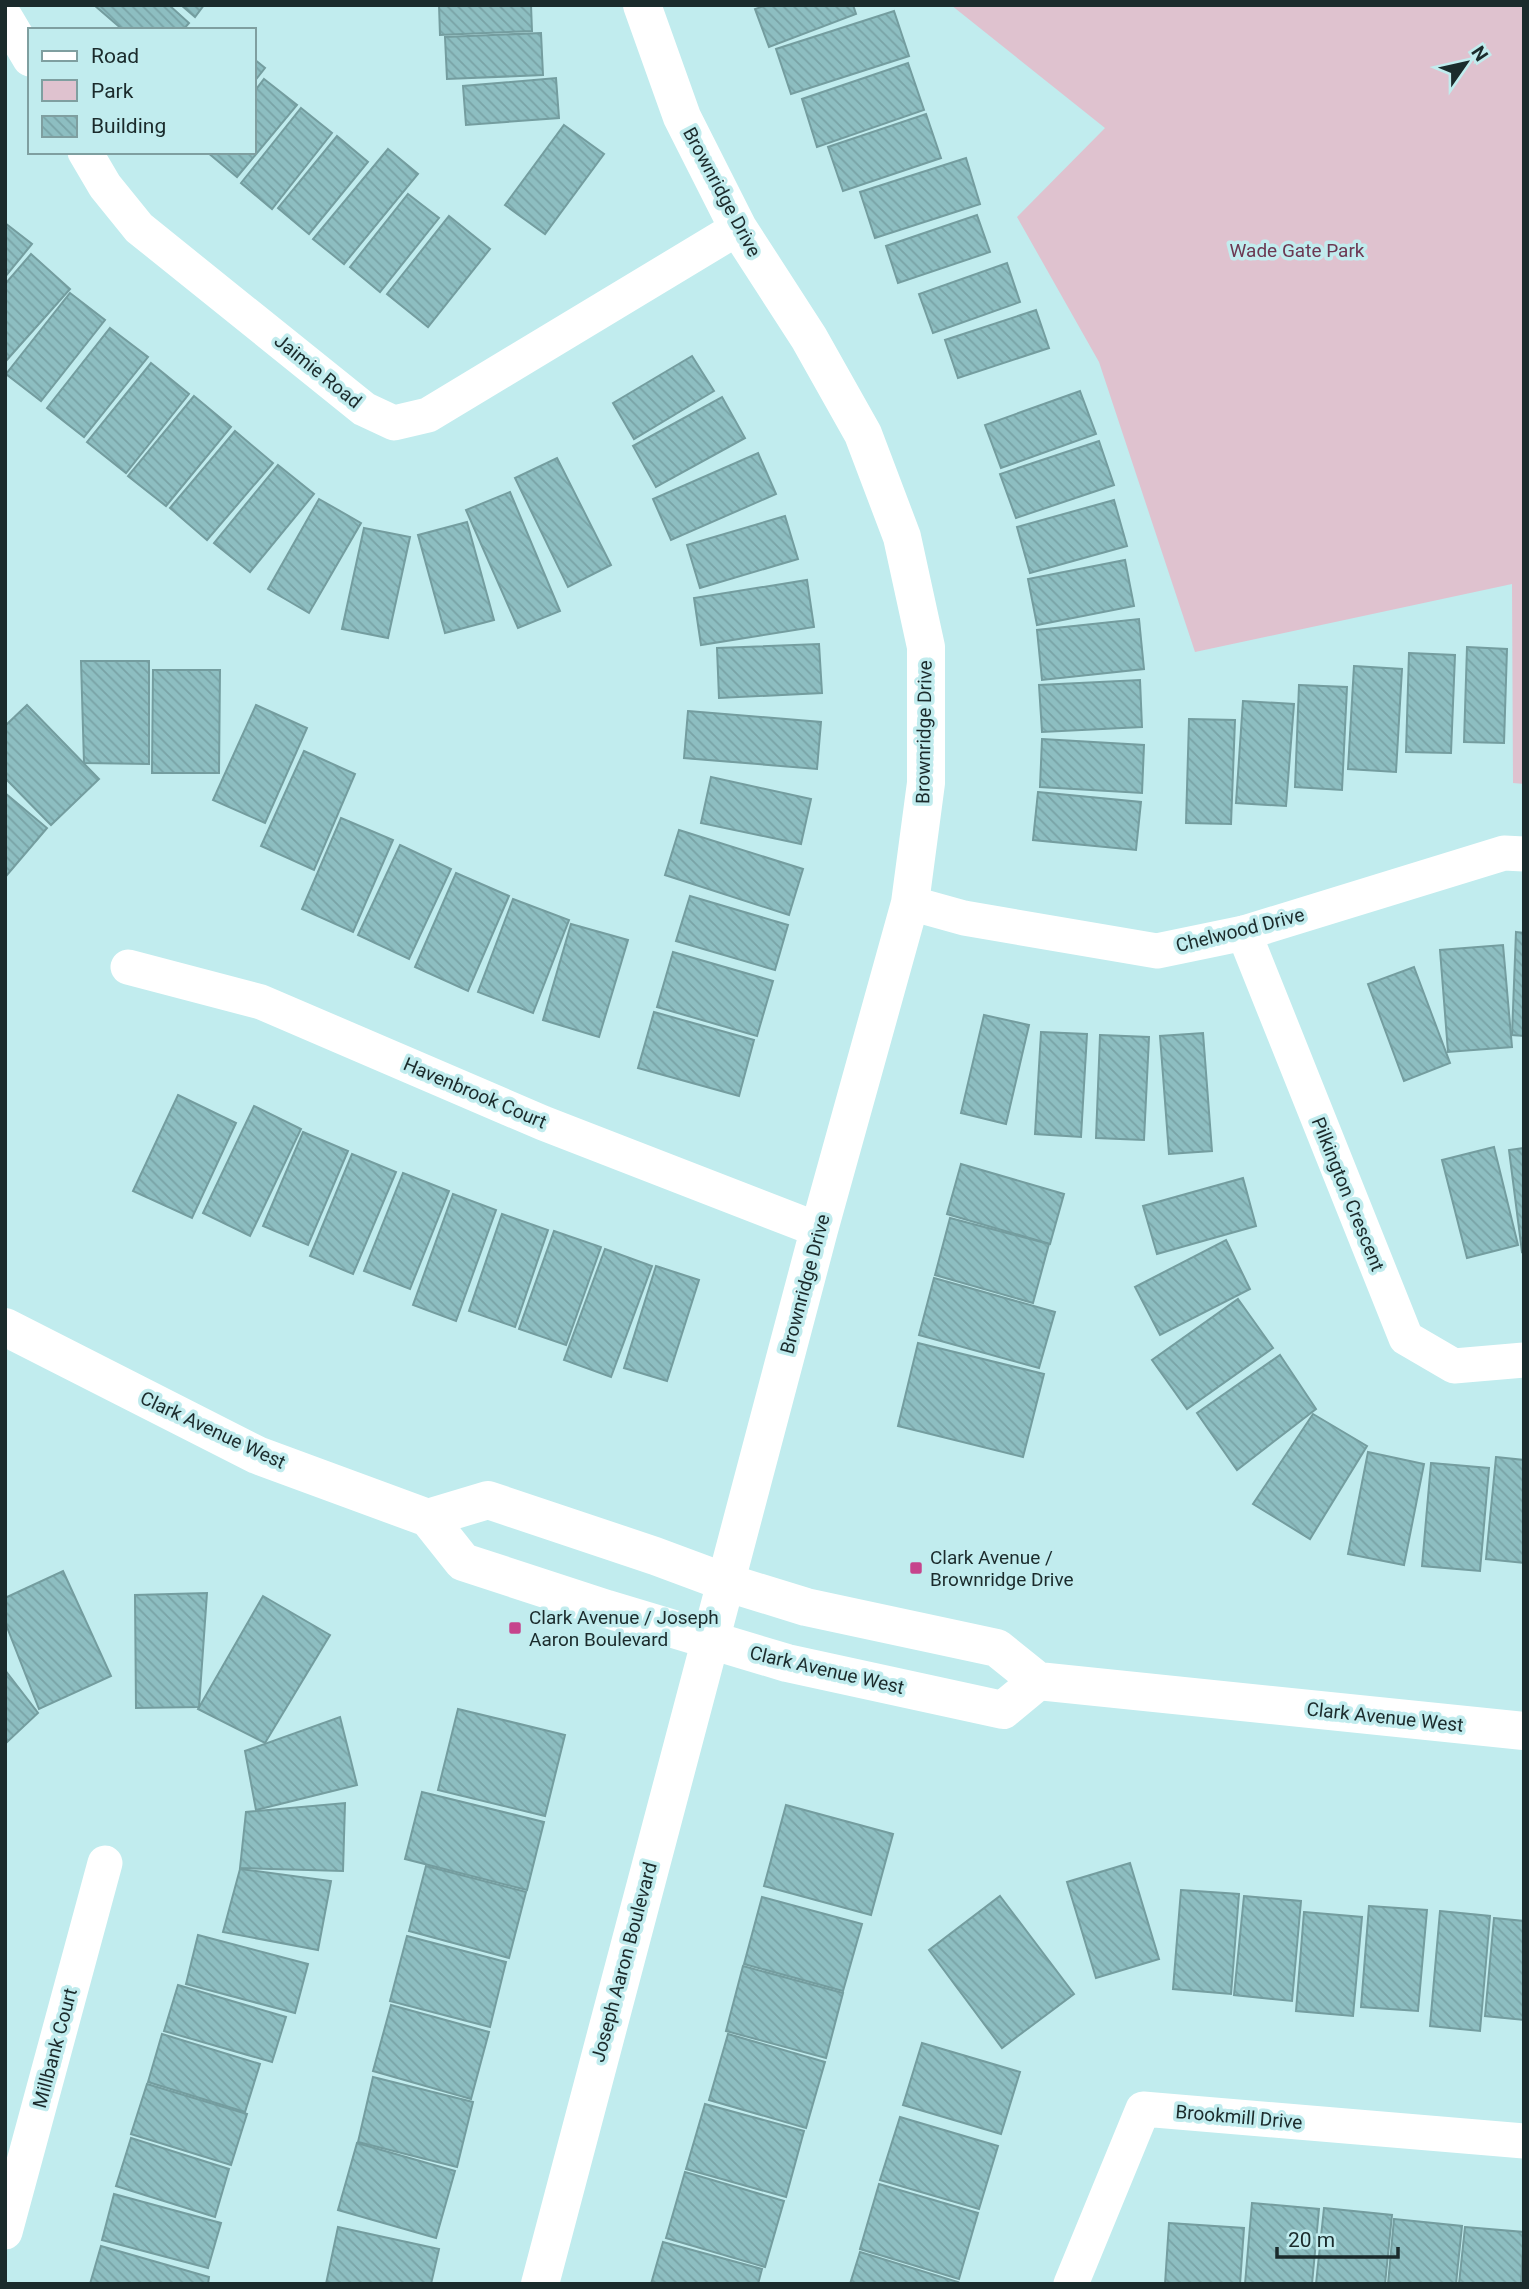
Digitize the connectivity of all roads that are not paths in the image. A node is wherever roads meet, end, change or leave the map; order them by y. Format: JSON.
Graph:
{"nodes":[{"id":1,"x":642,"y":5,"type":"edge"},
{"id":2,"x":5,"y":17,"type":"edge"},
{"id":3,"x":28,"y":56,"type":"edge"},
{"id":4,"x":86,"y":154,"type":"edge"},
{"id":5,"x":738,"y":228,"type":"junction"},
{"id":6,"x":1524,"y":854,"type":"edge"},
{"id":7,"x":910,"y":903,"type":"junction"},
{"id":8,"x":1244,"y":933,"type":"junction"},
{"id":9,"x":128,"y":967,"type":"dead end"},
{"id":10,"x":819,"y":1230,"type":"junction"},
{"id":11,"x":5,"y":1328,"type":"edge"},
{"id":12,"x":1524,"y":1360,"type":"edge"},
{"id":13,"x":428,"y":1518,"type":"junction"},
{"id":14,"x":725,"y":1582,"type":"junction"},
{"id":15,"x":709,"y":1641,"type":"junction"},
{"id":16,"x":1038,"y":1681,"type":"junction"},
{"id":17,"x":1524,"y":1731,"type":"edge"},
{"id":18,"x":105,"y":1863,"type":"dead end"},
{"id":19,"x":1524,"y":2141,"type":"edge"},
{"id":20,"x":5,"y":2232,"type":"edge"},
{"id":21,"x":540,"y":2284,"type":"edge"},
{"id":22,"x":1071,"y":2284,"type":"edge"}],
"edges":[{"from":1,"to":5,"type":"street","name":"Brownridge Drive"},
{"from":2,"to":3,"type":"street"},
{"from":4,"to":5,"type":"street","name":"Jaimie Road"},
{"from":5,"to":7,"type":"street","name":"Brownridge Drive"},
{"from":6,"to":8,"type":"street","name":"Chelwood Drive"},
{"from":7,"to":8,"type":"street","name":"Chelwood Drive"},
{"from":7,"to":10,"type":"street","name":"Brownridge Drive"},
{"from":8,"to":12,"type":"street","name":"Pilkington Crescent"},
{"from":9,"to":10,"type":"street","name":"Havenbrook Court"},
{"from":10,"to":14,"type":"street","name":"Brownridge Drive"},
{"from":11,"to":13,"type":"street","name":"Clark Avenue West"},
{"from":13,"to":14,"type":"street"},
{"from":13,"to":15,"type":"street","name":"Clark Avenue West"},
{"from":14,"to":15,"type":"street","name":"Brownridge Drive"},
{"from":14,"to":16,"type":"street"},
{"from":15,"to":16,"type":"street","name":"Clark Avenue West"},
{"from":15,"to":21,"type":"street","name":"Joseph Aaron Boulevard"},
{"from":16,"to":17,"type":"street","name":"Clark Avenue West"},
{"from":18,"to":20,"type":"street","name":"Millbank Court"},
{"from":19,"to":22,"type":"street","name":"Brookmill Drive"}]}
